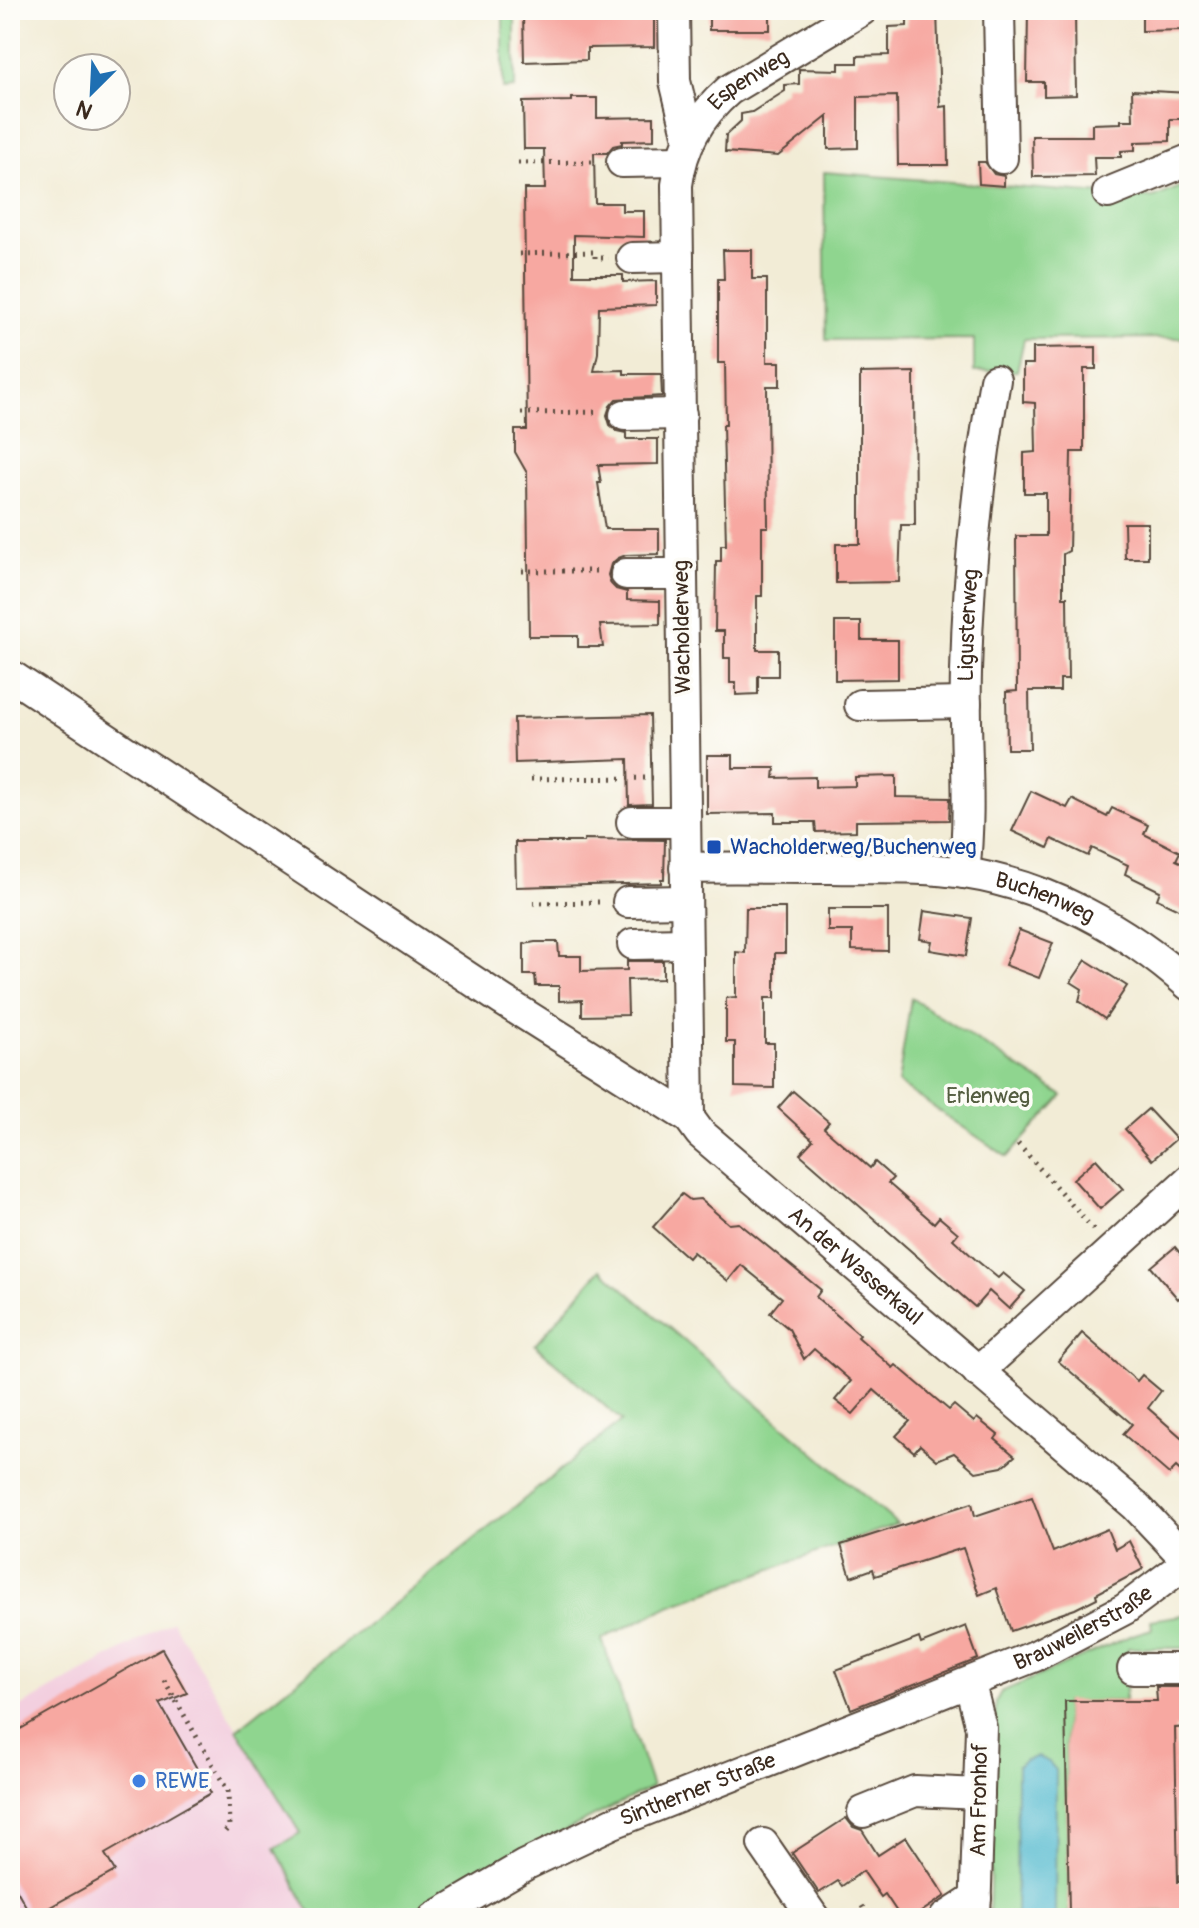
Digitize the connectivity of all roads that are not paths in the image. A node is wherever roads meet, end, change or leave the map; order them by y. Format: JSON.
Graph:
{"nodes":[{"id":1,"x":674,"y":10,"type":"edge"},
{"id":2,"x":862,"y":10,"type":"edge"},
{"id":3,"x":999,"y":10,"type":"edge"},
{"id":4,"x":685,"y":149,"type":"junction"},
{"id":5,"x":1002,"y":158,"type":"dead end"},
{"id":6,"x":1189,"y":160,"type":"edge"},
{"id":7,"x":622,"y":162,"type":"road end"},
{"id":8,"x":1108,"y":193,"type":"dead end"},
{"id":9,"x":678,"y":257,"type":"junction"},
{"id":10,"x":632,"y":258,"type":"road end"},
{"id":11,"x":995,"y":380,"type":"dead end"},
{"id":12,"x":681,"y":414,"type":"junction"},
{"id":13,"x":625,"y":415,"type":"road end"},
{"id":14,"x":626,"y":574,"type":"road end"},
{"id":15,"x":681,"y":574,"type":"junction"},
{"id":16,"x":10,"y":675,"type":"edge"},
{"id":17,"x":966,"y":703,"type":"junction"},
{"id":18,"x":860,"y":705,"type":"dead end"},
{"id":19,"x":632,"y":822,"type":"dead end"},
{"id":20,"x":684,"y":822,"type":"junction"},
{"id":21,"x":685,"y":868,"type":"junction"},
{"id":22,"x":964,"y":873,"type":"junction"},
{"id":23,"x":685,"y":901,"type":"junction"},
{"id":24,"x":628,"y":902,"type":"road end"},
{"id":25,"x":686,"y":943,"type":"junction"},
{"id":26,"x":633,"y":944,"type":"dead end"},
{"id":27,"x":1189,"y":985,"type":"edge"},
{"id":28,"x":689,"y":1118,"type":"junction"},
{"id":29,"x":1189,"y":1180,"type":"edge"},
{"id":30,"x":978,"y":1372,"type":"junction"},
{"id":31,"x":1185,"y":1571,"type":"edge"},
{"id":32,"x":1133,"y":1669,"type":"dead end"},
{"id":33,"x":1189,"y":1669,"type":"edge"},
{"id":34,"x":970,"y":1684,"type":"junction"},
{"id":35,"x":979,"y":1794,"type":"junction"},
{"id":36,"x":863,"y":1812,"type":"dead end"},
{"id":37,"x":763,"y":1844,"type":"dead end"},
{"id":38,"x":974,"y":1912,"type":"edge"},
{"id":39,"x":434,"y":1918,"type":"edge"},
{"id":40,"x":814,"y":1918,"type":"edge"},
{"id":41,"x":945,"y":1918,"type":"edge"}],
"edges":[{"from":1,"to":4,"type":"street"},
{"from":2,"to":4,"type":"street","name":"Espenweg"},
{"from":3,"to":5,"type":"street"},
{"from":4,"to":7,"type":"street"},
{"from":4,"to":9,"type":"street","name":"Wacholderweg"},
{"from":6,"to":8,"type":"street"},
{"from":9,"to":10,"type":"street"},
{"from":9,"to":12,"type":"street","name":"Wacholderweg"},
{"from":11,"to":17,"type":"street","name":"Ligusterweg"},
{"from":12,"to":13,"type":"street"},
{"from":12,"to":15,"type":"street","name":"Wacholderweg"},
{"from":14,"to":15,"type":"street"},
{"from":15,"to":20,"type":"street","name":"Wacholderweg"},
{"from":16,"to":28,"type":"street","name":"An der Wasserkaul"},
{"from":17,"to":18,"type":"street"},
{"from":17,"to":22,"type":"street","name":"Ligusterweg"},
{"from":19,"to":20,"type":"street"},
{"from":20,"to":21,"type":"street","name":"Wacholderweg"},
{"from":21,"to":22,"type":"street","name":"Buchenweg"},
{"from":21,"to":23,"type":"street","name":"Wacholderweg"},
{"from":22,"to":27,"type":"street","name":"Buchenweg"},
{"from":23,"to":24,"type":"street"},
{"from":23,"to":25,"type":"street","name":"Wacholderweg"},
{"from":25,"to":26,"type":"street"},
{"from":25,"to":28,"type":"street","name":"Wacholderweg"},
{"from":28,"to":30,"type":"street","name":"An der Wasserkaul"},
{"from":29,"to":30,"type":"street"},
{"from":30,"to":31,"type":"street","name":"An der Wasserkaul"},
{"from":31,"to":34,"type":"street","name":"Brauweilerstraße"},
{"from":32,"to":33,"type":"street"},
{"from":34,"to":35,"type":"street","name":"Am Fronhof"},
{"from":34,"to":39,"type":"street","name":"Sintherner Straße"},
{"from":35,"to":36,"type":"street"},
{"from":35,"to":38,"type":"street","name":"Am Fronhof"},
{"from":37,"to":40,"type":"street"},
{"from":38,"to":41,"type":"street"}]}
